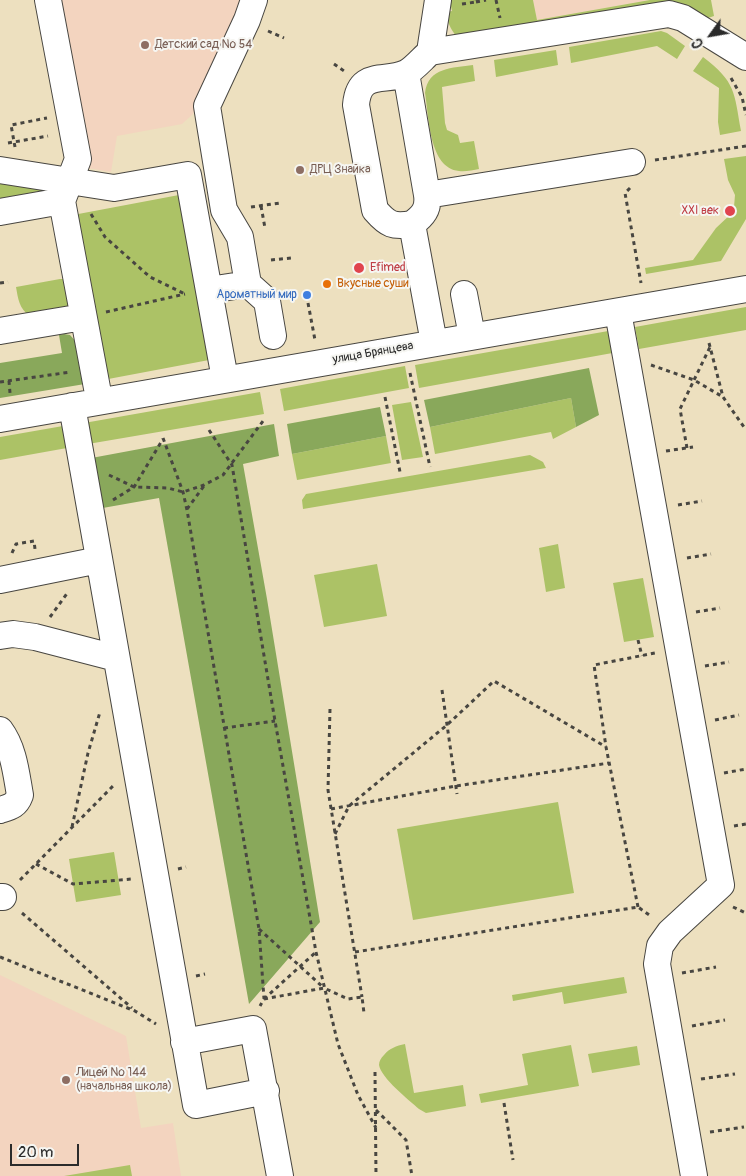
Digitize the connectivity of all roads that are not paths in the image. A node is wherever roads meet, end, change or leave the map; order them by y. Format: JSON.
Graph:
{"nodes":[{"id":1,"x":48,"y":0,"type":"edge"},
{"id":2,"x":254,"y":0,"type":"edge"},
{"id":3,"x":438,"y":0,"type":"edge"},
{"id":4,"x":430,"y":52,"type":"junction"},
{"id":5,"x":737,"y":64,"type":"edge"},
{"id":6,"x":406,"y":73,"type":"junction"},
{"id":7,"x":0,"y":170,"type":"edge"},
{"id":8,"x":632,"y":175,"type":"road end"},
{"id":9,"x":427,"y":195,"type":"junction"},
{"id":10,"x":65,"y":198,"type":"junction"},
{"id":11,"x":0,"y":212,"type":"edge"},
{"id":12,"x":412,"y":224,"type":"junction"},
{"id":13,"x":248,"y":284,"type":"junction"},
{"id":14,"x":746,"y":288,"type":"edge"},
{"id":15,"x":198,"y":292,"type":"junction"},
{"id":16,"x":464,"y":294,"type":"dead end"},
{"id":17,"x":618,"y":312,"type":"junction"},
{"id":18,"x":83,"y":316,"type":"junction"},
{"id":19,"x":0,"y":331,"type":"edge"},
{"id":20,"x":273,"y":336,"type":"dead end"},
{"id":21,"x":472,"y":336,"type":"junction"},
{"id":22,"x":434,"y":343,"type":"junction"},
{"id":23,"x":96,"y":378,"type":"road end"},
{"id":24,"x":225,"y":379,"type":"junction"},
{"id":25,"x":72,"y":406,"type":"junction"},
{"id":26,"x":0,"y":419,"type":"edge"},
{"id":27,"x":99,"y":560,"type":"junction"},
{"id":28,"x":0,"y":580,"type":"edge"},
{"id":29,"x":0,"y":636,"type":"edge"},
{"id":30,"x":116,"y":658,"type":"junction"},
{"id":31,"x":0,"y":730,"type":"edge"},
{"id":32,"x":0,"y":810,"type":"edge"},
{"id":33,"x":184,"y":1042,"type":"junction"},
{"id":34,"x":266,"y":1091,"type":"junction"},
{"id":35,"x":280,"y":1176,"type":"edge"},
{"id":36,"x":694,"y":1176,"type":"edge"}],
"edges":[{"from":1,"to":10,"type":"street"},
{"from":2,"to":13,"type":"street"},
{"from":3,"to":4,"type":"street"},
{"from":4,"to":5,"type":"street"},
{"from":4,"to":6,"type":"street"},
{"from":6,"to":9,"type":"street"},
{"from":6,"to":12,"type":"street"},
{"from":7,"to":10,"type":"street"},
{"from":8,"to":9,"type":"street"},
{"from":9,"to":12,"type":"street"},
{"from":10,"to":11,"type":"street"},
{"from":10,"to":15,"type":"street"},
{"from":10,"to":18,"type":"street"},
{"from":12,"to":22,"type":"street"},
{"from":13,"to":15,"type":"street"},
{"from":13,"to":20,"type":"street"},
{"from":14,"to":17,"type":"street","name":"улица Брянцева"},
{"from":15,"to":24,"type":"street"},
{"from":16,"to":21,"type":"street"},
{"from":17,"to":21,"type":"street","name":"улица Брянцева"},
{"from":17,"to":36,"type":"street"},
{"from":18,"to":19,"type":"street"},
{"from":18,"to":23,"type":"street"},
{"from":21,"to":22,"type":"street","name":"улица Брянцева"},
{"from":22,"to":24,"type":"street","name":"улица Брянцева"},
{"from":24,"to":25,"type":"street","name":"улица Брянцева"},
{"from":25,"to":26,"type":"street","name":"улица Брянцева"},
{"from":25,"to":27,"type":"street"},
{"from":27,"to":28,"type":"street"},
{"from":27,"to":30,"type":"street"},
{"from":29,"to":30,"type":"street"},
{"from":30,"to":33,"type":"street"},
{"from":31,"to":32,"type":"street"},
{"from":33,"to":34,"type":"street"},
{"from":33,"to":34,"type":"street"},
{"from":34,"to":35,"type":"street"}]}
